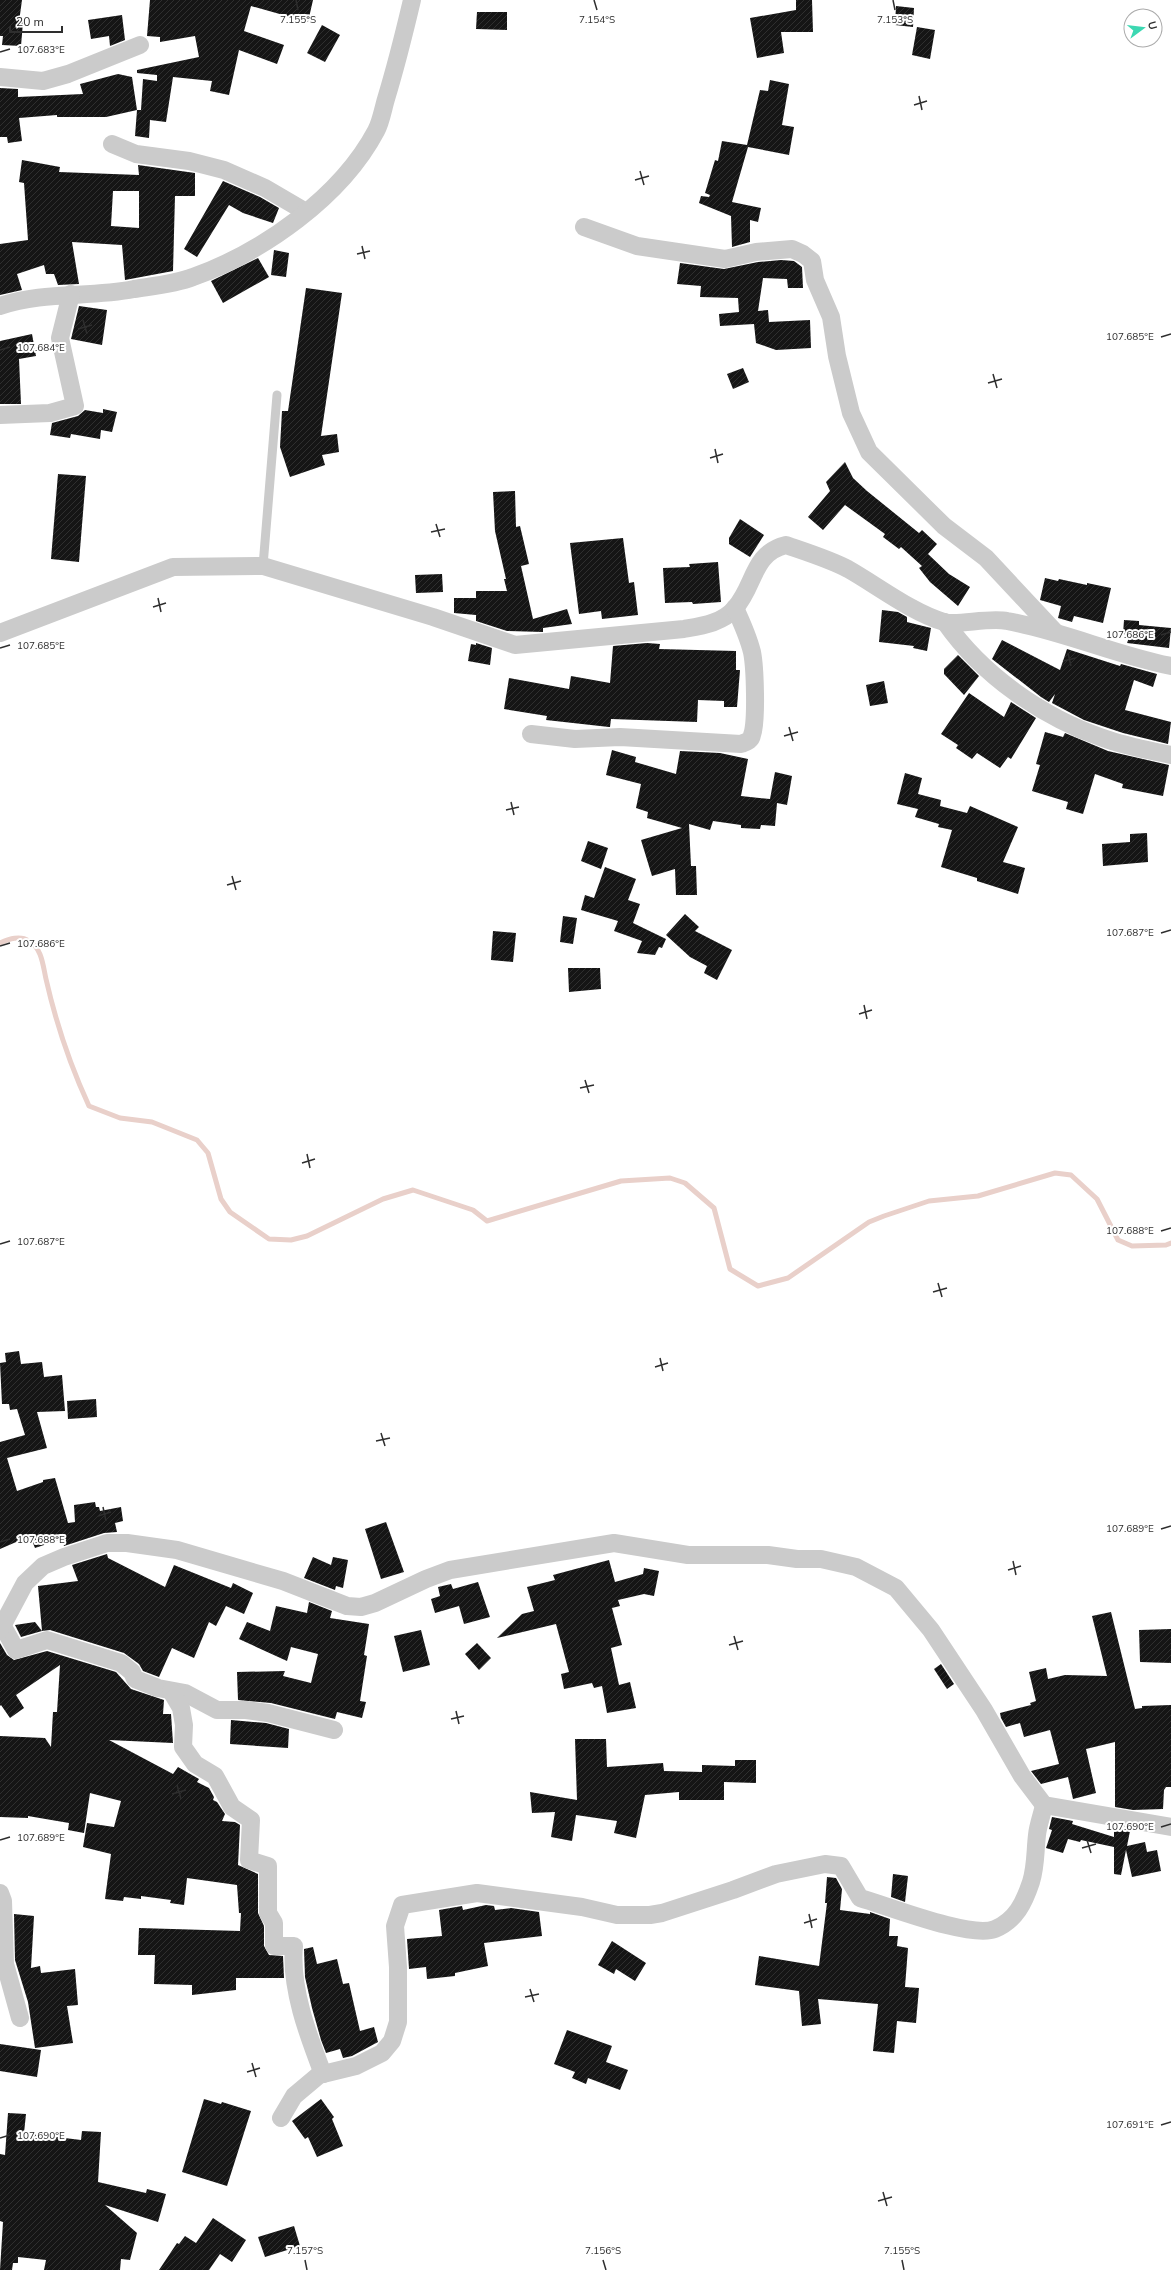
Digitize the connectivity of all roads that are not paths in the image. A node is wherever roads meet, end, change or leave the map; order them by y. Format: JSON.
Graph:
{"nodes":[{"id":1,"x":412,"y":0,"type":"edge"},
{"id":2,"x":140,"y":45,"type":"dead end"},
{"id":3,"x":0,"y":77,"type":"edge"},
{"id":4,"x":112,"y":144,"type":"dead end"},
{"id":5,"x":306,"y":212,"type":"junction"},
{"id":6,"x":584,"y":227,"type":"dead end"},
{"id":7,"x":71,"y":294,"type":"junction"},
{"id":8,"x":0,"y":306,"type":"edge"},
{"id":9,"x":277,"y":395,"type":"dead end"},
{"id":10,"x":0,"y":415,"type":"edge"},
{"id":11,"x":263,"y":566,"type":"junction"},
{"id":12,"x":735,"y":608,"type":"junction"},
{"id":13,"x":945,"y":622,"type":"junction"},
{"id":14,"x":1055,"y":632,"type":"junction"},
{"id":15,"x":0,"y":633,"type":"edge"},
{"id":16,"x":1171,"y":666,"type":"edge"},
{"id":17,"x":531,"y":734,"type":"dead end"},
{"id":18,"x":1171,"y":755,"type":"edge"},
{"id":19,"x":1,"y":1628,"type":"edge"},
{"id":20,"x":171,"y":1690,"type":"junction"},
{"id":21,"x":334,"y":1730,"type":"dead end"},
{"id":22,"x":1044,"y":1805,"type":"junction"},
{"id":23,"x":1171,"y":1827,"type":"edge"},
{"id":24,"x":0,"y":1892,"type":"edge"},
{"id":25,"x":20,"y":2018,"type":"dead end"},
{"id":26,"x":323,"y":2074,"type":"junction"},
{"id":27,"x":281,"y":2118,"type":"dead end"}],
"edges":[{"from":1,"to":5,"type":"street"},
{"from":2,"to":3,"type":"street"},
{"from":4,"to":5,"type":"street"},
{"from":5,"to":7,"type":"street"},
{"from":6,"to":14,"type":"street"},
{"from":7,"to":8,"type":"street"},
{"from":7,"to":10,"type":"street"},
{"from":9,"to":11,"type":"lane"},
{"from":11,"to":12,"type":"street"},
{"from":11,"to":15,"type":"street"},
{"from":12,"to":13,"type":"street"},
{"from":12,"to":17,"type":"street"},
{"from":13,"to":14,"type":"street"},
{"from":13,"to":18,"type":"street"},
{"from":14,"to":16,"type":"street"},
{"from":19,"to":20,"type":"street"},
{"from":19,"to":22,"type":"street"},
{"from":20,"to":21,"type":"street"},
{"from":20,"to":26,"type":"street"},
{"from":22,"to":23,"type":"street"},
{"from":22,"to":26,"type":"street"},
{"from":24,"to":25,"type":"street"},
{"from":26,"to":27,"type":"street"}]}
